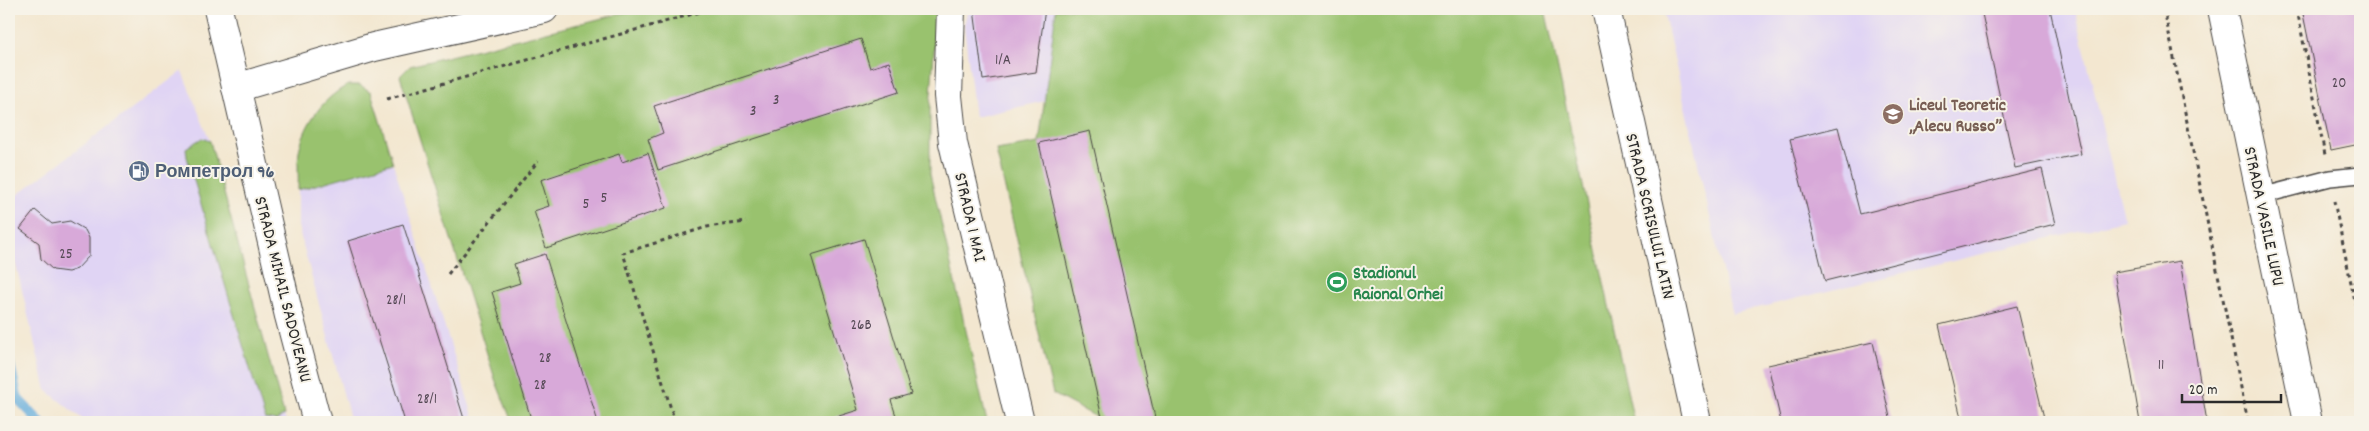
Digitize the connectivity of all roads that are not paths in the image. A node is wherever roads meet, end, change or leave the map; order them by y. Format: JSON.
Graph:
{"nodes":[{"id":1,"x":218,"y":9,"type":"edge"},
{"id":2,"x":544,"y":9,"type":"edge"},
{"id":3,"x":951,"y":9,"type":"edge"},
{"id":4,"x":1606,"y":9,"type":"edge"},
{"id":5,"x":2222,"y":9,"type":"edge"},
{"id":6,"x":236,"y":88,"type":"junction"},
{"id":7,"x":2360,"y":175,"type":"edge"},
{"id":8,"x":2261,"y":196,"type":"junction"},
{"id":9,"x":317,"y":422,"type":"edge"},
{"id":10,"x":1020,"y":422,"type":"edge"},
{"id":11,"x":1697,"y":422,"type":"edge"},
{"id":12,"x":2308,"y":422,"type":"edge"}],
"edges":[{"from":1,"to":6,"type":"street","name":"STRADA MIHAIL SADOVEANU"},
{"from":2,"to":6,"type":"street"},
{"from":3,"to":10,"type":"street","name":"STRADA 1 MAI"},
{"from":4,"to":11,"type":"street","name":"STRADA SCRISULUI LATIN"},
{"from":5,"to":8,"type":"street","name":"STRADA VASILE LUPU"},
{"from":6,"to":9,"type":"street","name":"STRADA MIHAIL SADOVEANU"},
{"from":7,"to":8,"type":"lane"},
{"from":8,"to":12,"type":"street","name":"STRADA VASILE LUPU"}]}
